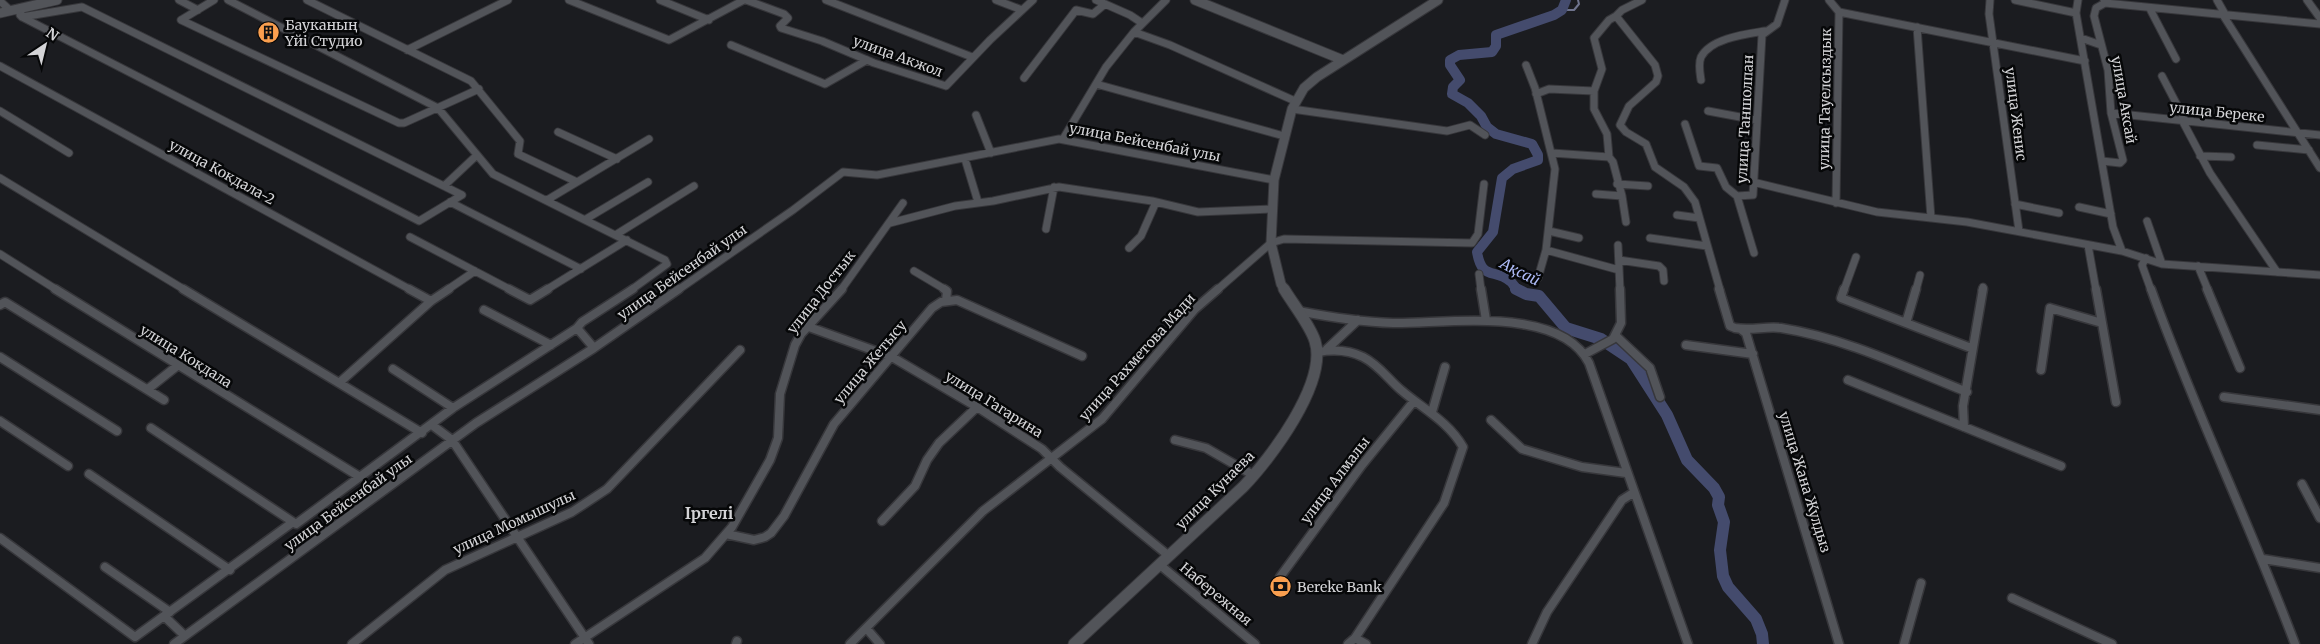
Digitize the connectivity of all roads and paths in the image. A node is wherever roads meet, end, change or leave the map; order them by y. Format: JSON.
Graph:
{"nodes":[{"id":1,"x":0,"y":0,"type":"edge"},
{"id":2,"x":57,"y":0,"type":"edge"},
{"id":3,"x":179,"y":0,"type":"edge"},
{"id":4,"x":214,"y":0,"type":"edge"},
{"id":5,"x":228,"y":0,"type":"edge"},
{"id":6,"x":307,"y":0,"type":"edge"},
{"id":7,"x":508,"y":0,"type":"edge"},
{"id":8,"x":569,"y":0,"type":"edge"},
{"id":9,"x":660,"y":0,"type":"edge"},
{"id":10,"x":745,"y":0,"type":"edge"},
{"id":11,"x":826,"y":0,"type":"edge"},
{"id":12,"x":996,"y":0,"type":"edge"},
{"id":13,"x":1032,"y":0,"type":"edge"},
{"id":14,"x":1096,"y":0,"type":"edge"},
{"id":15,"x":1166,"y":0,"type":"edge"},
{"id":16,"x":1195,"y":0,"type":"edge"},
{"id":17,"x":1438,"y":0,"type":"edge"},
{"id":18,"x":1642,"y":0,"type":"edge"},
{"id":19,"x":1786,"y":0,"type":"edge"},
{"id":20,"x":1829,"y":0,"type":"edge"},
{"id":21,"x":1990,"y":0,"type":"edge"},
{"id":22,"x":2015,"y":0,"type":"edge"},
{"id":23,"x":2078,"y":0,"type":"edge"},
{"id":24,"x":2217,"y":0,"type":"edge"},
{"id":25,"x":2307,"y":0,"type":"edge"},
{"id":26,"x":2104,"y":2,"type":"edge"},
{"id":27,"x":1105,"y":4,"type":"junction"},
{"id":28,"x":22,"y":8,"type":"junction"},
{"id":29,"x":2150,"y":9,"type":"junction"},
{"id":30,"x":198,"y":10,"type":"junction"},
{"id":31,"x":1022,"y":10,"type":"junction"},
{"id":32,"x":10,"y":11,"type":"junction"},
{"id":33,"x":1839,"y":12,"type":"junction"},
{"id":34,"x":0,"y":13,"type":"edge"},
{"id":35,"x":2076,"y":13,"type":"junction"},
{"id":36,"x":1616,"y":16,"type":"junction"},
{"id":37,"x":2225,"y":16,"type":"junction"},
{"id":38,"x":22,"y":17,"type":"junction"},
{"id":39,"x":2320,"y":18,"type":"edge"},
{"id":40,"x":709,"y":20,"type":"junction"},
{"id":41,"x":1142,"y":24,"type":"junction"},
{"id":42,"x":2320,"y":24,"type":"edge"},
{"id":43,"x":1917,"y":28,"type":"junction"},
{"id":44,"x":1765,"y":31,"type":"junction"},
{"id":45,"x":1134,"y":32,"type":"junction"},
{"id":46,"x":2081,"y":38,"type":"junction"},
{"id":47,"x":1994,"y":43,"type":"junction"},
{"id":48,"x":731,"y":45,"type":"dead end"},
{"id":49,"x":2101,"y":46,"type":"junction"},
{"id":50,"x":407,"y":50,"type":"junction"},
{"id":51,"x":972,"y":57,"type":"junction"},
{"id":52,"x":867,"y":60,"type":"junction"},
{"id":53,"x":1343,"y":60,"type":"junction"},
{"id":54,"x":2176,"y":60,"type":"dead end"},
{"id":55,"x":2085,"y":61,"type":"junction"},
{"id":56,"x":1526,"y":65,"type":"dead end"},
{"id":57,"x":0,"y":66,"type":"edge"},
{"id":58,"x":2162,"y":76,"type":"dead end"},
{"id":59,"x":1024,"y":78,"type":"dead end"},
{"id":60,"x":1701,"y":80,"type":"dead end"},
{"id":61,"x":1096,"y":84,"type":"junction"},
{"id":62,"x":479,"y":89,"type":"junction"},
{"id":63,"x":1594,"y":91,"type":"junction"},
{"id":64,"x":1536,"y":94,"type":"junction"},
{"id":65,"x":1293,"y":105,"type":"junction"},
{"id":66,"x":438,"y":108,"type":"junction"},
{"id":67,"x":0,"y":111,"type":"edge"},
{"id":68,"x":1708,"y":112,"type":"dead end"},
{"id":69,"x":2111,"y":113,"type":"junction"},
{"id":70,"x":976,"y":115,"type":"dead end"},
{"id":71,"x":1756,"y":120,"type":"junction"},
{"id":72,"x":2184,"y":122,"type":"junction"},
{"id":73,"x":1685,"y":124,"type":"dead end"},
{"id":74,"x":558,"y":132,"type":"dead end"},
{"id":75,"x":2297,"y":133,"type":"junction"},
{"id":76,"x":1485,"y":135,"type":"dead end"},
{"id":77,"x":2320,"y":135,"type":"edge"},
{"id":78,"x":1284,"y":136,"type":"junction"},
{"id":79,"x":649,"y":139,"type":"dead end"},
{"id":80,"x":1063,"y":139,"type":"junction"},
{"id":81,"x":2257,"y":145,"type":"dead end"},
{"id":82,"x":2309,"y":150,"type":"junction"},
{"id":83,"x":69,"y":153,"type":"dead end"},
{"id":84,"x":990,"y":153,"type":"junction"},
{"id":85,"x":1552,"y":153,"type":"junction"},
{"id":86,"x":477,"y":155,"type":"junction"},
{"id":87,"x":2200,"y":156,"type":"junction"},
{"id":88,"x":2231,"y":157,"type":"dead end"},
{"id":89,"x":617,"y":158,"type":"junction"},
{"id":90,"x":965,"y":158,"type":"junction"},
{"id":91,"x":1609,"y":158,"type":"junction"},
{"id":92,"x":2102,"y":161,"type":"junction"},
{"id":93,"x":2320,"y":168,"type":"edge"},
{"id":94,"x":0,"y":178,"type":"edge"},
{"id":95,"x":1274,"y":180,"type":"junction"},
{"id":96,"x":577,"y":182,"type":"junction"},
{"id":97,"x":648,"y":182,"type":"dead end"},
{"id":98,"x":1753,"y":182,"type":"junction"},
{"id":99,"x":1484,"y":184,"type":"dead end"},
{"id":100,"x":1617,"y":184,"type":"junction"},
{"id":101,"x":444,"y":186,"type":"junction"},
{"id":102,"x":694,"y":186,"type":"dead end"},
{"id":103,"x":1648,"y":186,"type":"dead end"},
{"id":104,"x":1054,"y":187,"type":"junction"},
{"id":105,"x":1596,"y":194,"type":"dead end"},
{"id":106,"x":1622,"y":196,"type":"junction"},
{"id":107,"x":1737,"y":196,"type":"junction"},
{"id":108,"x":547,"y":200,"type":"junction"},
{"id":109,"x":450,"y":202,"type":"junction"},
{"id":110,"x":978,"y":202,"type":"junction"},
{"id":111,"x":1156,"y":202,"type":"junction"},
{"id":112,"x":903,"y":203,"type":"dead end"},
{"id":113,"x":1836,"y":203,"type":"junction"},
{"id":114,"x":2016,"y":204,"type":"junction"},
{"id":115,"x":2079,"y":207,"type":"dead end"},
{"id":116,"x":1272,"y":209,"type":"junction"},
{"id":117,"x":2059,"y":213,"type":"dead end"},
{"id":118,"x":2111,"y":214,"type":"junction"},
{"id":119,"x":1676,"y":215,"type":"dead end"},
{"id":120,"x":1699,"y":218,"type":"junction"},
{"id":121,"x":1931,"y":218,"type":"junction"},
{"id":122,"x":586,"y":219,"type":"junction"},
{"id":123,"x":2147,"y":221,"type":"dead end"},
{"id":124,"x":1626,"y":222,"type":"dead end"},
{"id":125,"x":890,"y":223,"type":"junction"},
{"id":126,"x":1046,"y":229,"type":"dead end"},
{"id":127,"x":1549,"y":231,"type":"junction"},
{"id":128,"x":2019,"y":231,"type":"junction"},
{"id":129,"x":617,"y":234,"type":"junction"},
{"id":130,"x":410,"y":237,"type":"dead end"},
{"id":131,"x":1579,"y":238,"type":"dead end"},
{"id":132,"x":1650,"y":238,"type":"dead end"},
{"id":133,"x":627,"y":240,"type":"junction"},
{"id":134,"x":1270,"y":243,"type":"junction"},
{"id":135,"x":1618,"y":245,"type":"dead end"},
{"id":136,"x":2088,"y":245,"type":"junction"},
{"id":137,"x":1707,"y":246,"type":"junction"},
{"id":138,"x":1130,"y":248,"type":"dead end"},
{"id":139,"x":1546,"y":250,"type":"junction"},
{"id":140,"x":2122,"y":251,"type":"junction"},
{"id":141,"x":1754,"y":253,"type":"dead end"},
{"id":142,"x":0,"y":254,"type":"edge"},
{"id":143,"x":1856,"y":257,"type":"dead end"},
{"id":144,"x":2146,"y":258,"type":"junction"},
{"id":145,"x":1619,"y":260,"type":"junction"},
{"id":146,"x":2162,"y":264,"type":"junction"},
{"id":147,"x":2198,"y":266,"type":"junction"},
{"id":148,"x":581,"y":268,"type":"junction"},
{"id":149,"x":1619,"y":270,"type":"junction"},
{"id":150,"x":475,"y":271,"type":"junction"},
{"id":151,"x":914,"y":271,"type":"dead end"},
{"id":152,"x":2277,"y":272,"type":"junction"},
{"id":153,"x":1479,"y":274,"type":"dead end"},
{"id":154,"x":1920,"y":275,"type":"dead end"},
{"id":155,"x":2320,"y":275,"type":"edge"},
{"id":156,"x":1538,"y":278,"type":"dead end"},
{"id":157,"x":1664,"y":282,"type":"dead end"},
{"id":158,"x":1983,"y":287,"type":"dead end"},
{"id":159,"x":431,"y":301,"type":"junction"},
{"id":160,"x":946,"y":301,"type":"junction"},
{"id":161,"x":0,"y":305,"type":"edge"},
{"id":162,"x":484,"y":310,"type":"dead end"},
{"id":163,"x":1296,"y":311,"type":"junction"},
{"id":164,"x":1358,"y":320,"type":"junction"},
{"id":165,"x":1486,"y":320,"type":"junction"},
{"id":166,"x":1906,"y":323,"type":"junction"},
{"id":167,"x":2102,"y":323,"type":"junction"},
{"id":168,"x":808,"y":327,"type":"junction"},
{"id":169,"x":577,"y":328,"type":"junction"},
{"id":170,"x":1742,"y":330,"type":"junction"},
{"id":171,"x":1614,"y":337,"type":"junction"},
{"id":172,"x":551,"y":345,"type":"junction"},
{"id":173,"x":1686,"y":345,"type":"dead end"},
{"id":174,"x":594,"y":348,"type":"junction"},
{"id":175,"x":1971,"y":348,"type":"junction"},
{"id":176,"x":740,"y":350,"type":"dead end"},
{"id":177,"x":1322,"y":351,"type":"junction"},
{"id":178,"x":1586,"y":354,"type":"junction"},
{"id":179,"x":1753,"y":354,"type":"junction"},
{"id":180,"x":1082,"y":356,"type":"dead end"},
{"id":181,"x":0,"y":357,"type":"edge"},
{"id":182,"x":892,"y":357,"type":"junction"},
{"id":183,"x":177,"y":366,"type":"junction"},
{"id":184,"x":1445,"y":367,"type":"dead end"},
{"id":185,"x":2240,"y":368,"type":"dead end"},
{"id":186,"x":393,"y":369,"type":"dead end"},
{"id":187,"x":2041,"y":370,"type":"dead end"},
{"id":188,"x":1848,"y":380,"type":"dead end"},
{"id":189,"x":340,"y":383,"type":"junction"},
{"id":190,"x":148,"y":389,"type":"junction"},
{"id":191,"x":1966,"y":392,"type":"junction"},
{"id":192,"x":1660,"y":397,"type":"dead end"},
{"id":193,"x":2224,"y":397,"type":"dead end"},
{"id":194,"x":164,"y":400,"type":"dead end"},
{"id":195,"x":1414,"y":401,"type":"junction"},
{"id":196,"x":2116,"y":402,"type":"dead end"},
{"id":197,"x":977,"y":407,"type":"junction"},
{"id":198,"x":453,"y":408,"type":"junction"},
{"id":199,"x":2320,"y":410,"type":"edge"},
{"id":200,"x":1432,"y":412,"type":"junction"},
{"id":201,"x":1491,"y":420,"type":"dead end"},
{"id":202,"x":0,"y":421,"type":"edge"},
{"id":203,"x":432,"y":425,"type":"junction"},
{"id":204,"x":1964,"y":427,"type":"junction"},
{"id":205,"x":151,"y":428,"type":"dead end"},
{"id":206,"x":117,"y":431,"type":"dead end"},
{"id":207,"x":422,"y":433,"type":"junction"},
{"id":208,"x":452,"y":440,"type":"junction"},
{"id":209,"x":1175,"y":440,"type":"dead end"},
{"id":210,"x":1051,"y":458,"type":"junction"},
{"id":211,"x":68,"y":466,"type":"dead end"},
{"id":212,"x":2060,"y":466,"type":"dead end"},
{"id":213,"x":1626,"y":473,"type":"junction"},
{"id":214,"x":89,"y":474,"type":"dead end"},
{"id":215,"x":1253,"y":475,"type":"junction"},
{"id":216,"x":360,"y":477,"type":"junction"},
{"id":217,"x":2302,"y":484,"type":"dead end"},
{"id":218,"x":1633,"y":493,"type":"junction"},
{"id":219,"x":2320,"y":518,"type":"edge"},
{"id":220,"x":882,"y":521,"type":"dead end"},
{"id":221,"x":293,"y":522,"type":"junction"},
{"id":222,"x":726,"y":534,"type":"junction"},
{"id":223,"x":516,"y":537,"type":"junction"},
{"id":224,"x":2,"y":541,"type":"edge"},
{"id":225,"x":1169,"y":556,"type":"junction"},
{"id":226,"x":2263,"y":559,"type":"junction"},
{"id":227,"x":1160,"y":565,"type":"junction"},
{"id":228,"x":105,"y":567,"type":"dead end"},
{"id":229,"x":2320,"y":568,"type":"edge"},
{"id":230,"x":230,"y":570,"type":"junction"},
{"id":231,"x":1280,"y":577,"type":"dead end"},
{"id":232,"x":1921,"y":583,"type":"dead end"},
{"id":233,"x":2012,"y":598,"type":"dead end"},
{"id":234,"x":167,"y":614,"type":"junction"},
{"id":235,"x":867,"y":629,"type":"junction"},
{"id":236,"x":184,"y":636,"type":"junction"},
{"id":237,"x":587,"y":641,"type":"edge"},
{"id":238,"x":1352,"y":641,"type":"edge"},
{"id":239,"x":174,"y":644,"type":"edge"},
{"id":240,"x":352,"y":644,"type":"edge"},
{"id":241,"x":575,"y":644,"type":"edge"},
{"id":242,"x":850,"y":644,"type":"edge"},
{"id":243,"x":880,"y":644,"type":"edge"},
{"id":244,"x":1074,"y":644,"type":"edge"},
{"id":245,"x":1255,"y":644,"type":"edge"},
{"id":246,"x":1366,"y":644,"type":"edge"},
{"id":247,"x":1532,"y":644,"type":"edge"},
{"id":248,"x":1688,"y":644,"type":"edge"},
{"id":249,"x":1839,"y":644,"type":"edge"},
{"id":250,"x":1904,"y":644,"type":"edge"},
{"id":251,"x":2112,"y":644,"type":"edge"},
{"id":252,"x":2295,"y":644,"type":"edge"}],
"edges":[{"from":1,"to":32,"type":"street"},
{"from":2,"to":28,"type":"main road"},
{"from":3,"to":30,"type":"street"},
{"from":4,"to":30,"type":"street"},
{"from":5,"to":66,"type":"street"},
{"from":6,"to":50,"type":"street"},
{"from":7,"to":50,"type":"street"},
{"from":8,"to":40,"type":"street"},
{"from":9,"to":40,"type":"street"},
{"from":10,"to":40,"type":"street"},
{"from":10,"to":52,"type":"street","name":"улица Акжол"},
{"from":11,"to":51,"type":"street"},
{"from":12,"to":31,"type":"street"},
{"from":13,"to":31,"type":"street","name":"улица Акжол"},
{"from":14,"to":27,"type":"street"},
{"from":15,"to":41,"type":"street"},
{"from":16,"to":53,"type":"main road"},
{"from":17,"to":53,"type":"main road"},
{"from":18,"to":36,"type":"street"},
{"from":19,"to":44,"type":"street"},
{"from":20,"to":33,"type":"street","name":"улица Тауелсыздык"},
{"from":21,"to":47,"type":"street","name":"улица Женис"},
{"from":22,"to":35,"type":"street"},
{"from":23,"to":35,"type":"street"},
{"from":24,"to":37,"type":"street"},
{"from":25,"to":39,"type":"street"},
{"from":26,"to":29,"type":"street"},
{"from":26,"to":49,"type":"street","name":"улица Аксай"},
{"from":27,"to":41,"type":"street"},
{"from":27,"to":59,"type":"street"},
{"from":28,"to":32,"type":"main road"},
{"from":28,"to":38,"type":"street"},
{"from":29,"to":37,"type":"street"},
{"from":29,"to":54,"type":"street"},
{"from":30,"to":66,"type":"street"},
{"from":31,"to":51,"type":"street","name":"улица Акжол"},
{"from":32,"to":34,"type":"main road"},
{"from":33,"to":43,"type":"street"},
{"from":33,"to":113,"type":"street","name":"улица Тауелсыздык"},
{"from":35,"to":46,"type":"street"},
{"from":36,"to":63,"type":"street"},
{"from":36,"to":120,"type":"street"},
{"from":37,"to":42,"type":"street"},
{"from":37,"to":75,"type":"street"},
{"from":38,"to":101,"type":"street"},
{"from":38,"to":109,"type":"street"},
{"from":41,"to":45,"type":"street"},
{"from":43,"to":47,"type":"street"},
{"from":43,"to":121,"type":"street"},
{"from":44,"to":60,"type":"street"},
{"from":44,"to":71,"type":"street","name":"улица Таншолпан"},
{"from":45,"to":61,"type":"street"},
{"from":45,"to":65,"type":"street"},
{"from":46,"to":49,"type":"street"},
{"from":46,"to":55,"type":"street"},
{"from":47,"to":55,"type":"street"},
{"from":47,"to":114,"type":"street","name":"улица Женис"},
{"from":48,"to":52,"type":"street"},
{"from":49,"to":69,"type":"street","name":"улица Аксай"},
{"from":50,"to":62,"type":"street"},
{"from":51,"to":52,"type":"street","name":"улица Акжол"},
{"from":53,"to":65,"type":"main road"},
{"from":55,"to":92,"type":"street"},
{"from":56,"to":64,"type":"street"},
{"from":57,"to":159,"type":"street","name":"улица Кокдала-2"},
{"from":58,"to":72,"type":"street"},
{"from":61,"to":78,"type":"street"},
{"from":61,"to":80,"type":"street"},
{"from":62,"to":66,"type":"street"},
{"from":62,"to":96,"type":"street"},
{"from":63,"to":64,"type":"street"},
{"from":63,"to":91,"type":"street"},
{"from":64,"to":85,"type":"street"},
{"from":65,"to":76,"type":"street"},
{"from":65,"to":78,"type":"main road"},
{"from":66,"to":86,"type":"street"},
{"from":67,"to":83,"type":"street"},
{"from":68,"to":71,"type":"street"},
{"from":69,"to":72,"type":"street","name":"улица Береке"},
{"from":69,"to":92,"type":"street","name":"улица Аксай"},
{"from":70,"to":84,"type":"street"},
{"from":71,"to":98,"type":"street","name":"улица Таншолпан"},
{"from":72,"to":75,"type":"street","name":"улица Береке"},
{"from":72,"to":87,"type":"street"},
{"from":73,"to":107,"type":"street","name":"улица Таншолпан"},
{"from":74,"to":89,"type":"street"},
{"from":75,"to":77,"type":"street","name":"улица Береке"},
{"from":75,"to":82,"type":"street"},
{"from":78,"to":95,"type":"main road"},
{"from":79,"to":89,"type":"street"},
{"from":80,"to":84,"type":"street","name":"улица Бейсенбай улы"},
{"from":80,"to":95,"type":"street","name":"улица Бейсенбай улы"},
{"from":81,"to":82,"type":"street"},
{"from":82,"to":93,"type":"street"},
{"from":84,"to":90,"type":"street","name":"улица Бейсенбай улы"},
{"from":85,"to":91,"type":"street"},
{"from":85,"to":127,"type":"street"},
{"from":86,"to":101,"type":"street"},
{"from":86,"to":108,"type":"street"},
{"from":87,"to":88,"type":"street"},
{"from":87,"to":152,"type":"street"},
{"from":89,"to":96,"type":"street"},
{"from":90,"to":110,"type":"street"},
{"from":90,"to":174,"type":"street","name":"улица Бейсенбай улы"},
{"from":91,"to":100,"type":"street"},
{"from":92,"to":118,"type":"street"},
{"from":94,"to":189,"type":"street"},
{"from":95,"to":116,"type":"main road"},
{"from":96,"to":108,"type":"street"},
{"from":97,"to":122,"type":"street"},
{"from":98,"to":107,"type":"street","name":"улица Таншолпан"},
{"from":98,"to":113,"type":"street"},
{"from":99,"to":134,"type":"street"},
{"from":100,"to":103,"type":"street"},
{"from":100,"to":106,"type":"street"},
{"from":101,"to":109,"type":"street"},
{"from":102,"to":129,"type":"street"},
{"from":104,"to":110,"type":"street"},
{"from":104,"to":111,"type":"street"},
{"from":104,"to":126,"type":"street"},
{"from":105,"to":106,"type":"street"},
{"from":106,"to":124,"type":"street"},
{"from":107,"to":141,"type":"street"},
{"from":108,"to":122,"type":"street"},
{"from":109,"to":148,"type":"street"},
{"from":110,"to":125,"type":"street"},
{"from":111,"to":116,"type":"street"},
{"from":111,"to":138,"type":"street"},
{"from":112,"to":125,"type":"street","name":"улица Достык"},
{"from":113,"to":121,"type":"street"},
{"from":114,"to":117,"type":"street"},
{"from":114,"to":128,"type":"street","name":"улица Женис"},
{"from":115,"to":118,"type":"street"},
{"from":116,"to":134,"type":"main road"},
{"from":118,"to":140,"type":"street"},
{"from":119,"to":120,"type":"street"},
{"from":120,"to":137,"type":"street"},
{"from":121,"to":128,"type":"street"},
{"from":122,"to":129,"type":"street"},
{"from":123,"to":146,"type":"street"},
{"from":125,"to":168,"type":"street","name":"улица Достык"},
{"from":127,"to":131,"type":"street"},
{"from":127,"to":139,"type":"street"},
{"from":128,"to":136,"type":"street"},
{"from":129,"to":133,"type":"street"},
{"from":130,"to":150,"type":"street"},
{"from":132,"to":137,"type":"street"},
{"from":133,"to":148,"type":"street"},
{"from":133,"to":169,"type":"street"},
{"from":134,"to":163,"type":"main road"},
{"from":134,"to":210,"type":"street","name":"улица Рахметова Мади"},
{"from":135,"to":145,"type":"street"},
{"from":136,"to":140,"type":"street"},
{"from":136,"to":167,"type":"street"},
{"from":137,"to":170,"type":"street"},
{"from":139,"to":149,"type":"street"},
{"from":139,"to":156,"type":"street"},
{"from":140,"to":144,"type":"street"},
{"from":142,"to":183,"type":"street","name":"улица Кокдала"},
{"from":143,"to":166,"type":"street"},
{"from":144,"to":146,"type":"street"},
{"from":144,"to":226,"type":"street"},
{"from":145,"to":149,"type":"street"},
{"from":145,"to":157,"type":"street"},
{"from":146,"to":147,"type":"street"},
{"from":147,"to":152,"type":"street"},
{"from":147,"to":185,"type":"street"},
{"from":148,"to":150,"type":"street"},
{"from":149,"to":171,"type":"street"},
{"from":150,"to":159,"type":"street"},
{"from":151,"to":160,"type":"street"},
{"from":152,"to":155,"type":"street"},
{"from":153,"to":165,"type":"street"},
{"from":154,"to":166,"type":"street"},
{"from":158,"to":175,"type":"street"},
{"from":159,"to":189,"type":"street"},
{"from":160,"to":180,"type":"street"},
{"from":160,"to":182,"type":"street","name":"улица Жетысу"},
{"from":161,"to":190,"type":"street"},
{"from":162,"to":172,"type":"street"},
{"from":163,"to":164,"type":"street"},
{"from":163,"to":177,"type":"main road"},
{"from":164,"to":165,"type":"street"},
{"from":164,"to":177,"type":"street"},
{"from":165,"to":178,"type":"street"},
{"from":166,"to":175,"type":"street"},
{"from":167,"to":187,"type":"street"},
{"from":167,"to":196,"type":"street"},
{"from":168,"to":182,"type":"street","name":"улица Гагарина"},
{"from":168,"to":222,"type":"street","name":"улица Достык"},
{"from":169,"to":172,"type":"street"},
{"from":169,"to":174,"type":"street"},
{"from":170,"to":179,"type":"street","name":"улица Жана Жулдыз"},
{"from":170,"to":191,"type":"street"},
{"from":171,"to":178,"type":"street"},
{"from":171,"to":192,"type":"street"},
{"from":172,"to":198,"type":"street"},
{"from":173,"to":179,"type":"street"},
{"from":174,"to":208,"type":"street","name":"улица Бейсенбай улы"},
{"from":175,"to":191,"type":"street"},
{"from":176,"to":223,"type":"street","name":"улица Момышулы"},
{"from":177,"to":195,"type":"street"},
{"from":177,"to":215,"type":"main road","name":"улица Кунаева"},
{"from":178,"to":213,"type":"street"},
{"from":179,"to":249,"type":"street","name":"улица Жана Жулдыз"},
{"from":181,"to":206,"type":"street"},
{"from":182,"to":197,"type":"street","name":"улица Гагарина"},
{"from":182,"to":222,"type":"street","name":"улица Жетысу"},
{"from":183,"to":190,"type":"street"},
{"from":183,"to":216,"type":"street","name":"улица Кокдала"},
{"from":184,"to":200,"type":"street"},
{"from":186,"to":198,"type":"street"},
{"from":188,"to":204,"type":"street"},
{"from":189,"to":207,"type":"street"},
{"from":190,"to":194,"type":"street"},
{"from":191,"to":204,"type":"street"},
{"from":193,"to":199,"type":"street"},
{"from":195,"to":200,"type":"street"},
{"from":195,"to":231,"type":"street","name":"улица Алмалы"},
{"from":197,"to":210,"type":"street","name":"улица Гагарина"},
{"from":197,"to":220,"type":"street"},
{"from":198,"to":203,"type":"street"},
{"from":200,"to":238,"type":"street"},
{"from":201,"to":213,"type":"street"},
{"from":202,"to":211,"type":"street"},
{"from":203,"to":207,"type":"street"},
{"from":203,"to":208,"type":"street"},
{"from":204,"to":212,"type":"street"},
{"from":205,"to":221,"type":"street"},
{"from":207,"to":216,"type":"street"},
{"from":208,"to":223,"type":"street"},
{"from":208,"to":236,"type":"street","name":"улица Бейсенбай улы"},
{"from":209,"to":215,"type":"street"},
{"from":210,"to":225,"type":"street","name":"улица Гагарина"},
{"from":210,"to":235,"type":"street","name":"улица Рахметова Мади"},
{"from":213,"to":218,"type":"street"},
{"from":214,"to":230,"type":"street"},
{"from":215,"to":225,"type":"main road","name":"улица Кунаева"},
{"from":216,"to":221,"type":"street"},
{"from":217,"to":219,"type":"street"},
{"from":218,"to":247,"type":"street"},
{"from":218,"to":248,"type":"street"},
{"from":221,"to":230,"type":"street"},
{"from":222,"to":237,"type":"street","name":"улица Достык"},
{"from":223,"to":237,"type":"street"},
{"from":223,"to":240,"type":"street","name":"улица Момышулы"},
{"from":224,"to":234,"type":"street"},
{"from":225,"to":227,"type":"main road","name":"улица Кунаева"},
{"from":226,"to":229,"type":"street"},
{"from":226,"to":252,"type":"street"},
{"from":227,"to":244,"type":"main road","name":"улица Кунаева"},
{"from":227,"to":245,"type":"street","name":"Набережная"},
{"from":228,"to":234,"type":"street"},
{"from":230,"to":234,"type":"street"},
{"from":232,"to":250,"type":"street"},
{"from":233,"to":251,"type":"street"},
{"from":234,"to":236,"type":"street"},
{"from":235,"to":242,"type":"street","name":"улица Рахметова Мади"},
{"from":235,"to":243,"type":"street"},
{"from":236,"to":239,"type":"street","name":"улица Бейсенбай улы"},
{"from":237,"to":241,"type":"street","name":"улица Достык"},
{"from":238,"to":246,"type":"street"}]}
